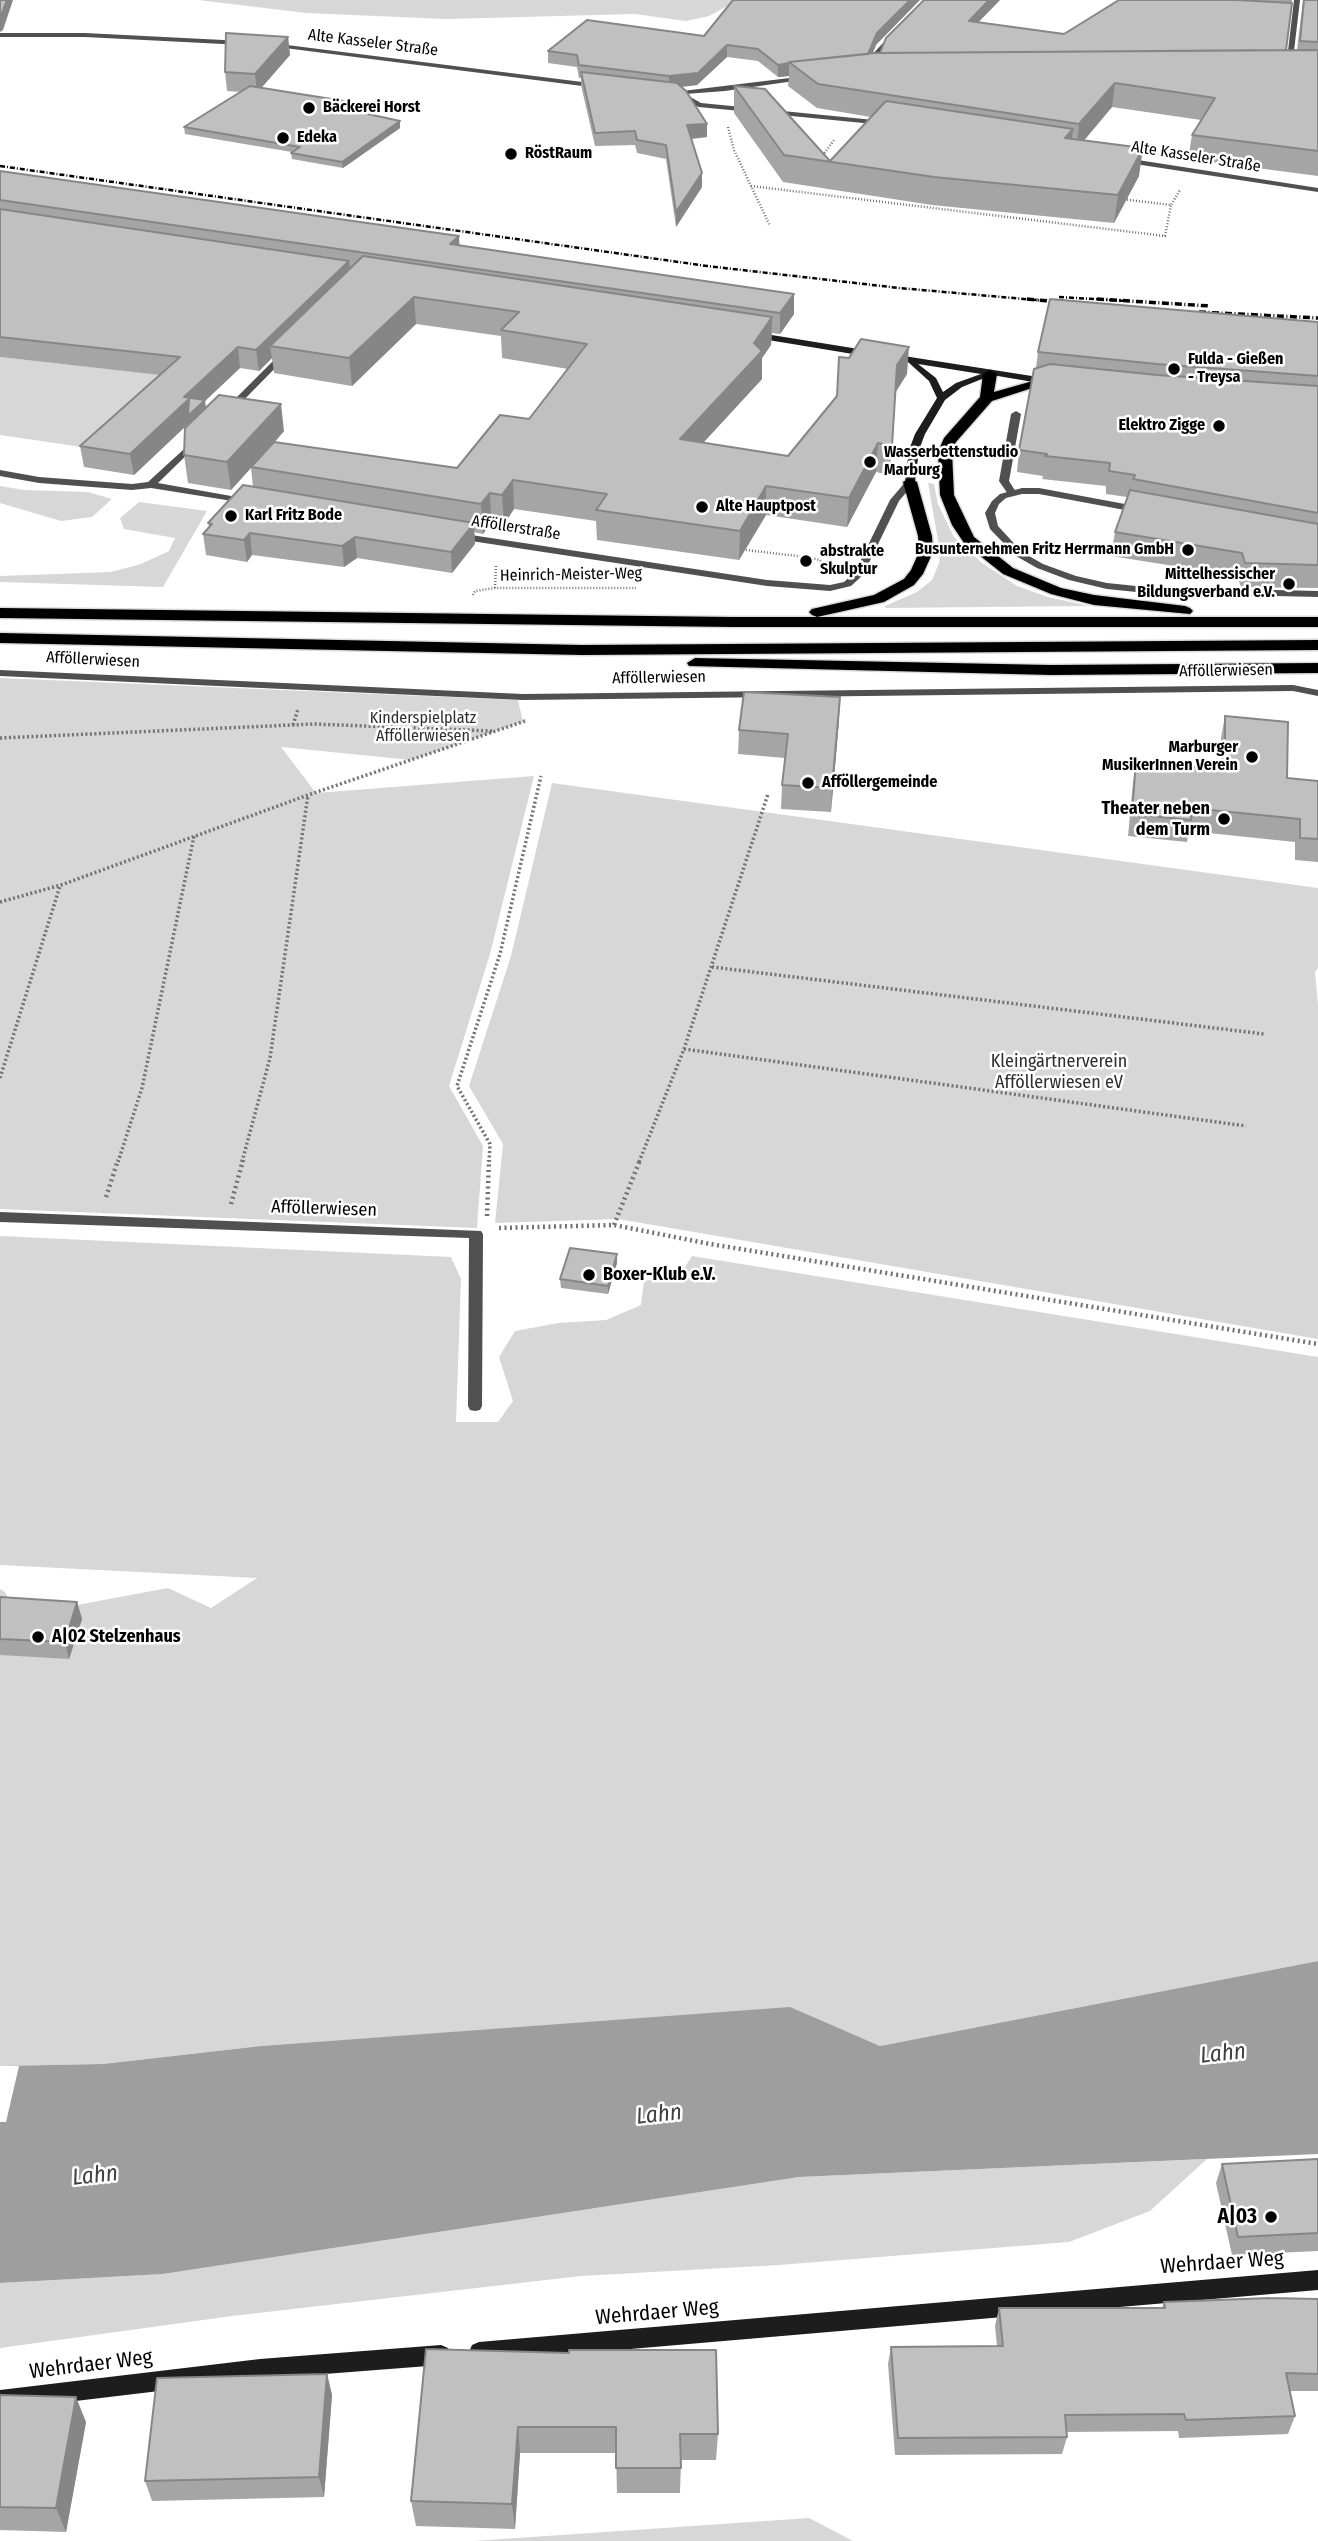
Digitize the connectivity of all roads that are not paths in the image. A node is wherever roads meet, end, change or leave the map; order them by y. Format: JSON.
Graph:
{"nodes":[{"id":1,"x":1297,"y":0,"type":"edge"},
{"id":2,"x":1283,"y":10,"type":"edge"},
{"id":3,"x":1297,"y":11,"type":"junction"},
{"id":4,"x":899,"y":30,"type":"edge"},
{"id":5,"x":0,"y":35,"type":"edge"},
{"id":6,"x":251,"y":44,"type":"edge"},
{"id":7,"x":261,"y":44,"type":"edge"},
{"id":8,"x":1275,"y":69,"type":"edge"},
{"id":9,"x":873,"y":72,"type":"junction"},
{"id":10,"x":887,"y":72,"type":"edge"},
{"id":11,"x":859,"y":73,"type":"edge"},
{"id":12,"x":814,"y":77,"type":"edge"},
{"id":13,"x":612,"y":88,"type":"edge"},
{"id":14,"x":726,"y":89,"type":"junction"},
{"id":15,"x":659,"y":92,"type":"edge"},
{"id":16,"x":680,"y":92,"type":"junction"},
{"id":17,"x":737,"y":109,"type":"junction"},
{"id":18,"x":892,"y":125,"type":"edge"},
{"id":19,"x":1111,"y":158,"type":"edge"},
{"id":20,"x":1318,"y":190,"type":"edge"},
{"id":21,"x":737,"y":333,"type":"edge"},
{"id":22,"x":295,"y":344,"type":"edge"},
{"id":23,"x":908,"y":360,"type":"junction"},
{"id":24,"x":990,"y":374,"type":"junction"},
{"id":25,"x":1053,"y":382,"type":"joint"},
{"id":26,"x":941,"y":398,"type":"junction"},
{"id":27,"x":986,"y":398,"type":"junction"},
{"id":28,"x":1016,"y":414,"type":"dead end"},
{"id":29,"x":221,"y":417,"type":"edge"},
{"id":30,"x":201,"y":437,"type":"edge"},
{"id":31,"x":0,"y":473,"type":"edge"},
{"id":32,"x":910,"y":482,"type":"junction"},
{"id":33,"x":151,"y":485,"type":"junction"},
{"id":34,"x":1011,"y":492,"type":"junction"},
{"id":35,"x":254,"y":503,"type":"edge"},
{"id":36,"x":1148,"y":512,"type":"edge"},
{"id":37,"x":444,"y":533,"type":"edge"},
{"id":38,"x":1318,"y":594,"type":"edge"},
{"id":39,"x":0,"y":612,"type":"edge"},
{"id":40,"x":732,"y":622,"type":"junction"},
{"id":41,"x":1292,"y":622,"type":"junction"},
{"id":42,"x":1318,"y":622,"type":"edge"},
{"id":43,"x":0,"y":638,"type":"edge"},
{"id":44,"x":1318,"y":645,"type":"edge"},
{"id":45,"x":582,"y":650,"type":"junction"},
{"id":46,"x":1318,"y":668,"type":"edge"},
{"id":47,"x":0,"y":673,"type":"edge"},
{"id":48,"x":1318,"y":693,"type":"edge"},
{"id":49,"x":0,"y":1217,"type":"edge"},
{"id":50,"x":475,"y":1406,"type":"dead end"},
{"id":51,"x":1318,"y":2280,"type":"edge"},
{"id":52,"x":0,"y":2400,"type":"edge"}],
"edges":[{"from":1,"to":3,"type":"street"},
{"from":2,"to":3,"type":"street"},
{"from":3,"to":8,"type":"street"},
{"from":4,"to":9,"type":"street"},
{"from":5,"to":6,"type":"street"},
{"from":7,"to":13,"type":"street","name":"Alte Kasseler Straße"},
{"from":9,"to":10,"type":"street"},
{"from":9,"to":11,"type":"street"},
{"from":12,"to":14,"type":"street"},
{"from":14,"to":16,"type":"street"},
{"from":14,"to":17,"type":"street"},
{"from":15,"to":16,"type":"street"},
{"from":16,"to":17,"type":"street"},
{"from":17,"to":18,"type":"street"},
{"from":19,"to":20,"type":"street","name":"Alte Kasseler Straße"},
{"from":21,"to":23,"type":"main road"},
{"from":22,"to":29,"type":"street"},
{"from":23,"to":24,"type":"main road"},
{"from":23,"to":26,"type":"main road"},
{"from":24,"to":25,"type":"main road"},
{"from":24,"to":26,"type":"main road"},
{"from":24,"to":27,"type":"highway"},
{"from":25,"to":27,"type":"highway"},
{"from":26,"to":32,"type":"main road"},
{"from":27,"to":41,"type":"highway"},
{"from":28,"to":34,"type":"street"},
{"from":30,"to":33,"type":"street"},
{"from":31,"to":33,"type":"street"},
{"from":32,"to":37,"type":"street","name":"Afföllerstraße"},
{"from":32,"to":40,"type":"highway"},
{"from":33,"to":35,"type":"street"},
{"from":34,"to":36,"type":"street"},
{"from":34,"to":38,"type":"street"},
{"from":39,"to":40,"type":"highway"},
{"from":40,"to":41,"type":"highway"},
{"from":41,"to":42,"type":"highway"},
{"from":43,"to":45,"type":"highway"},
{"from":44,"to":45,"type":"highway"},
{"from":45,"to":46,"type":"highway"},
{"from":47,"to":48,"type":"street","name":"Afföllerwiesen"},
{"from":49,"to":50,"type":"street","name":"Afföllerwiesen"},
{"from":51,"to":52,"type":"main road","name":"Wehrdaer Weg"}]}
